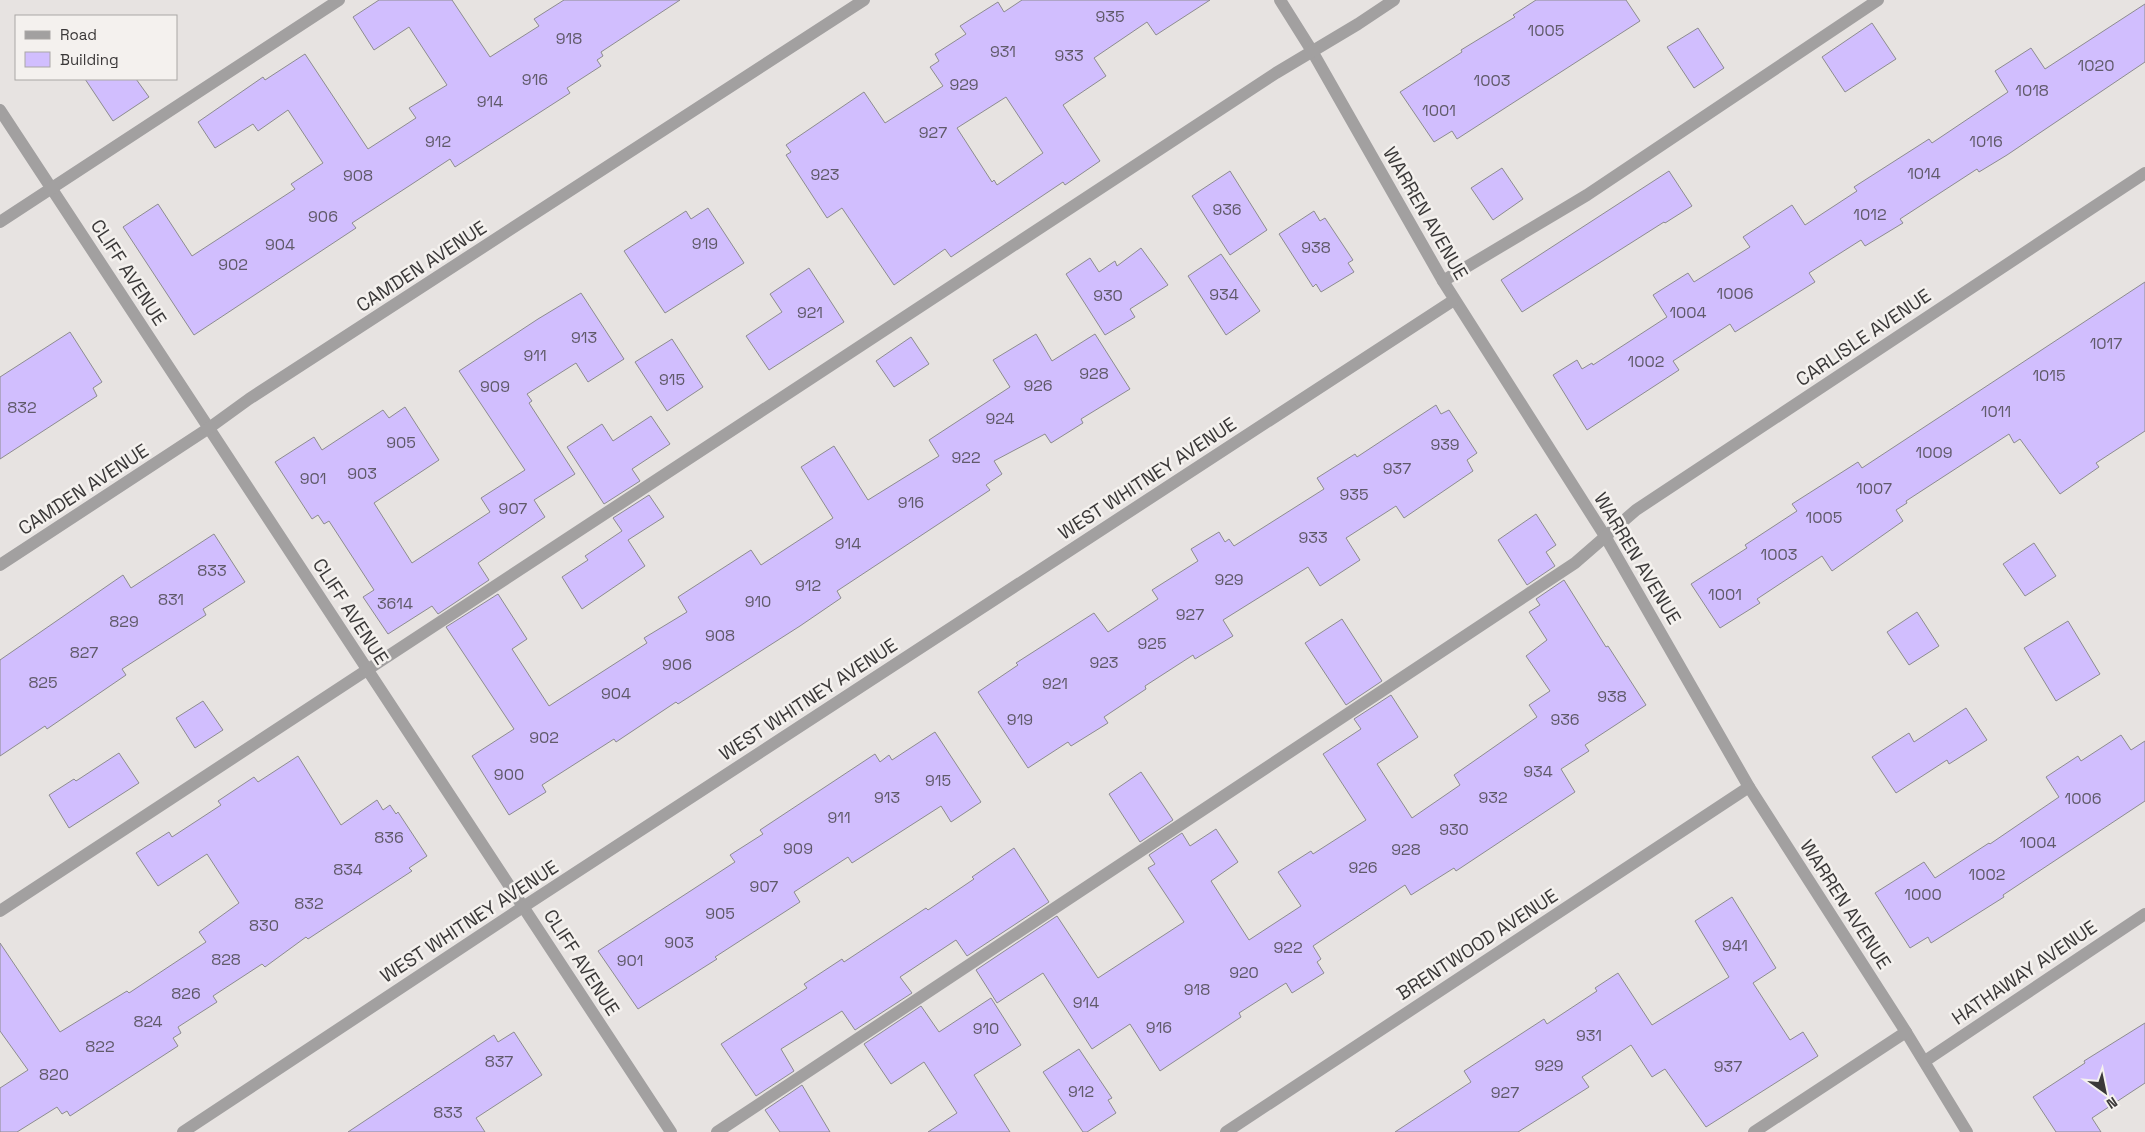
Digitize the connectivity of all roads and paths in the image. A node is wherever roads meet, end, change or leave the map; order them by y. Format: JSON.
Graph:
{"nodes":[{"id":1,"x":339,"y":0,"type":"edge"},
{"id":2,"x":864,"y":0,"type":"edge"},
{"id":3,"x":1280,"y":0,"type":"edge"},
{"id":4,"x":1394,"y":0,"type":"edge"},
{"id":5,"x":1878,"y":0,"type":"edge"},
{"id":6,"x":1312,"y":51,"type":"junction"},
{"id":7,"x":0,"y":110,"type":"edge"},
{"id":8,"x":2145,"y":173,"type":"edge"},
{"id":9,"x":51,"y":188,"type":"junction"},
{"id":10,"x":0,"y":222,"type":"edge"},
{"id":11,"x":1443,"y":281,"type":"junction"},
{"id":12,"x":1454,"y":300,"type":"junction"},
{"id":13,"x":209,"y":428,"type":"junction"},
{"id":14,"x":1605,"y":536,"type":"junction"},
{"id":15,"x":0,"y":565,"type":"edge"},
{"id":16,"x":367,"y":669,"type":"junction"},
{"id":17,"x":1750,"y":787,"type":"junction"},
{"id":18,"x":523,"y":907,"type":"junction"},
{"id":19,"x":0,"y":911,"type":"edge"},
{"id":20,"x":2145,"y":914,"type":"edge"},
{"id":21,"x":1906,"y":1032,"type":"junction"},
{"id":22,"x":1925,"y":1061,"type":"junction"},
{"id":23,"x":183,"y":1132,"type":"edge"},
{"id":24,"x":671,"y":1132,"type":"edge"},
{"id":25,"x":717,"y":1132,"type":"edge"},
{"id":26,"x":1226,"y":1132,"type":"edge"},
{"id":27,"x":1754,"y":1132,"type":"edge"},
{"id":28,"x":1968,"y":1132,"type":"edge"}],
"edges":[{"from":1,"to":9,"type":"street"},
{"from":2,"to":13,"type":"street","name":"CAMDEN AVENUE"},
{"from":3,"to":6,"type":"street","name":"WARREN AVENUE"},
{"from":4,"to":6,"type":"street"},
{"from":5,"to":11,"type":"street"},
{"from":6,"to":11,"type":"street","name":"WARREN AVENUE"},
{"from":6,"to":16,"type":"street"},
{"from":7,"to":9,"type":"street","name":"CLIFF AVENUE"},
{"from":8,"to":14,"type":"street","name":"CARLISLE AVENUE"},
{"from":9,"to":10,"type":"street"},
{"from":9,"to":13,"type":"street","name":"CLIFF AVENUE"},
{"from":11,"to":12,"type":"street","name":"WARREN AVENUE"},
{"from":12,"to":14,"type":"street","name":"WARREN AVENUE"},
{"from":12,"to":18,"type":"street","name":"WEST WHITNEY AVENUE"},
{"from":13,"to":15,"type":"street","name":"CAMDEN AVENUE"},
{"from":13,"to":16,"type":"street","name":"CLIFF AVENUE"},
{"from":14,"to":17,"type":"street","name":"WARREN AVENUE"},
{"from":14,"to":25,"type":"street","name":"CARLISLE AVENUE"},
{"from":16,"to":18,"type":"street","name":"CLIFF AVENUE"},
{"from":16,"to":19,"type":"street"},
{"from":17,"to":21,"type":"street","name":"WARREN AVENUE"},
{"from":17,"to":26,"type":"street","name":"BRENTWOOD AVENUE"},
{"from":18,"to":23,"type":"street","name":"WEST WHITNEY AVENUE"},
{"from":18,"to":24,"type":"street","name":"CLIFF AVENUE"},
{"from":20,"to":22,"type":"street","name":"HATHAWAY AVENUE"},
{"from":21,"to":22,"type":"street","name":"WARREN AVENUE"},
{"from":21,"to":27,"type":"street"},
{"from":22,"to":28,"type":"street","name":"WARREN AVENUE"}]}
